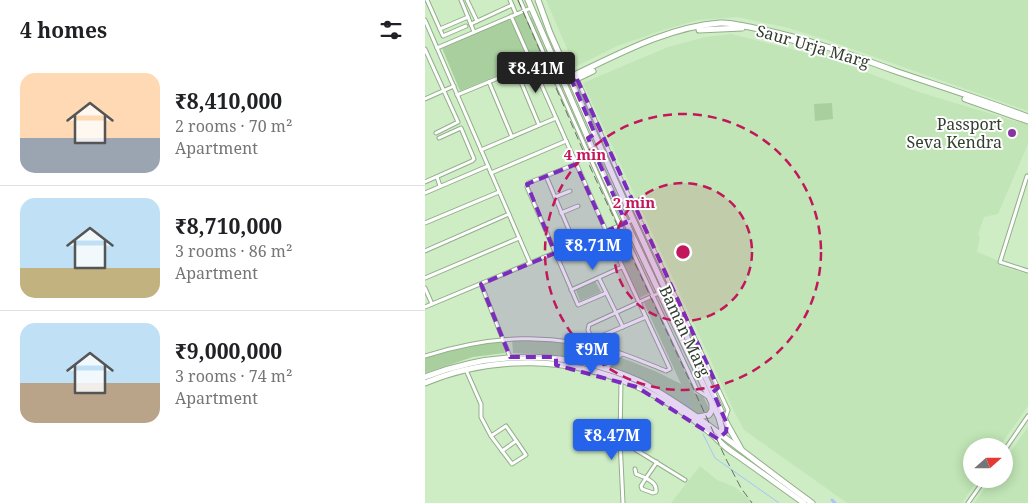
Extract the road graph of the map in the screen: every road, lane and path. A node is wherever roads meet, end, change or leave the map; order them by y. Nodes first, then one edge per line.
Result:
1 (427, 0) edge
2 (461, 0) edge
3 (467, 0) edge
4 (510, 0) edge
5 (520, 0) edge
6 (528, 0) edge
7 (538, 2) edge
8 (512, 5) junction
9 (531, 7) junction
10 (524, 11) junction
11 (516, 14) junction
12 (511, 16) junction
13 (468, 17) junction
14 (425, 20) edge
15 (477, 22) junction
16 (471, 24) junction
17 (466, 26) dead end
18 (440, 29) junction
19 (427, 30) edge
20 (474, 32) junction
21 (437, 48) junction
22 (425, 49) edge
23 (427, 59) edge
24 (532, 64) junction
25 (516, 70) junction
26 (573, 78) junction
27 (489, 82) junction
28 (454, 86) junction
29 (443, 91) junction
30 (457, 95) junction
31 (425, 99) edge
32 (979, 102) junction
33 (1028, 117) edge
34 (556, 118) junction
35 (1028, 121) edge
36 (539, 125) junction
37 (592, 127) junction
38 (585, 130) junction
39 (435, 132) dead end
40 (595, 134) junction
41 (512, 137) junction
42 (439, 138) dead end
43 (588, 138) junction
44 (566, 141) junction
45 (480, 149) junction
46 (471, 152) junction
47 (576, 164) junction
48 (488, 166) junction
49 (491, 173) junction
50 (546, 176) junction
51 (1028, 176) edge
52 (437, 177) junction
53 (425, 182) edge
54 (441, 186) junction
55 (570, 191) dead end
56 (499, 192) junction
57 (425, 193) edge
58 (554, 198) junction
59 (578, 206) dead end
60 (561, 213) junction
61 (509, 214) junction
62 (633, 220) junction
63 (626, 222) junction
64 (425, 224) edge
65 (620, 225) junction
66 (606, 231) junction
67 (519, 238) junction
68 (575, 244) junction
69 (425, 251) edge
70 (555, 252) junction
71 (530, 263) junction
72 (623, 267) junction
73 (1028, 271) edge
74 (425, 278) edge
75 (599, 278) junction
76 (481, 284) junction
77 (425, 288) edge
78 (571, 290) junction
79 (606, 292) junction
80 (659, 293) junction
81 (653, 296) junction
82 (639, 302) junction
83 (672, 303) junction
84 (432, 304) junction
85 (665, 304) junction
86 (425, 307) edge
87 (616, 312) junction
88 (670, 315) junction
89 (646, 317) junction
90 (684, 322) junction
91 (623, 327) junction
92 (503, 338) junction
93 (592, 340) junction
94 (590, 345) junction
95 (623, 354) junction
96 (425, 356) edge
97 (510, 357) junction
98 (556, 358) junction
99 (584, 362) junction
100 (555, 365) junction
101 (605, 369) junction
102 (466, 370) junction
103 (425, 377) edge
104 (433, 377) junction
105 (621, 380) junction
106 (425, 383) edge
107 (718, 388) junction
108 (711, 395) junction
109 (713, 404) junction
110 (1028, 416) edge
111 (697, 417) junction
112 (726, 422) junction
113 (491, 436) junction
114 (720, 438) junction
115 (1013, 438) edge
116 (620, 440) junction
117 (516, 441) junction
118 (741, 449) junction
119 (502, 451) junction
120 (657, 462) junction
121 (635, 469) dead end
122 (646, 478) junction
123 (685, 480) dead end
124 (978, 488) edge
125 (623, 503) edge
126 (804, 503) edge
127 (812, 503) edge
128 (967, 503) edge

1 - 18 street
2 - 13 street
3 - 15 street
4 - 8 street
5 - 10 street
6 - 9 main road, Baman Marg
7 - 26 main road, Baman Marg
8 - 11 street
8 - 15 street
9 - 10 street
9 - 38 main road, Baman Marg
10 - 11 street
10 - 65 street
11 - 12 street
12 - 20 street
12 - 24 street
13 - 16 street
13 - 18 street
14 - 19 street
15 - 16 street
16 - 20 street
17 - 18 street
19 - 21 street
20 - 21 street
21 - 28 street
22 - 23 street
23 - 29 street
24 - 25 street
24 - 34 street
25 - 27 street
25 - 36 street
26 - 32 main road, Saur Urja Marg
26 - 37 main road, Baman Marg
26 - 90 street
27 - 30 street
27 - 41 street
28 - 29 street
28 - 30 street
29 - 31 street
29 - 39 street
30 - 45 street
32 - 33 main road, Saur Urja Marg
32 - 35 main road, Saur Urja Marg
34 - 36 street
34 - 44 street
36 - 41 street
37 - 38 main road
37 - 40 main road, Baman Marg
38 - 43 main road, Baman Marg
40 - 43 main road
40 - 62 main road, Baman Marg
41 - 45 street
42 - 46 street
43 - 63 main road, Baman Marg
44 - 47 street
44 - 49 street
45 - 46 street
45 - 48 street
46 - 52 street
47 - 50 street
47 - 66 street
48 - 49 street
48 - 54 street
49 - 56 street
50 - 58 street
50 - 70 street
51 - 73 street
52 - 53 street
52 - 54 street
54 - 57 street
55 - 58 street
56 - 61 street
56 - 64 street
58 - 60 street
59 - 60 street
60 - 68 street
61 - 67 street
61 - 69 street
62 - 63 street
62 - 83 main road, Baman Marg
63 - 65 street
63 - 80 main road, Baman Marg
65 - 66 street
65 - 81 street
66 - 68 street
66 - 72 street
67 - 71 street
67 - 74 street
68 - 70 street
70 - 71 street
70 - 78 street
71 - 76 street
72 - 75 street
72 - 82 street
75 - 78 street
75 - 79 street
76 - 84 street
76 - 92 street
77 - 84 street
78 - 79 street
79 - 87 street
80 - 81 street
80 - 85 main road, Baman Marg
81 - 82 street
81 - 108 street
82 - 87 street
82 - 89 street
83 - 85 main road
83 - 88 main road
83 - 90 main road, Baman Marg
84 - 86 street
85 - 88 main road, Baman Marg
87 - 91 street
87 - 93 street
88 - 108 main road, Baman Marg
89 - 91 street
89 - 95 street
90 - 107 street
90 - 108 main road, Baman Marg
91 - 93 street
92 - 94 street
92 - 96 street
92 - 97 street
93 - 94 street
94 - 95 street
94 - 99 street
95 - 101 street
97 - 98 main road
97 - 104 main road
98 - 99 main road
98 - 100 main road
99 - 101 main road
100 - 102 main road
100 - 105 main road
101 - 111 main road
102 - 104 main road
102 - 113 street
103 - 104 main road
104 - 106 main road
105 - 114 main road
105 - 116 street
107 - 108 main road
107 - 112 street
108 - 109 main road, Baman Marg
108 - 112 main road, Baman Marg
109 - 111 main road
109 - 114 main road, Baman Marg
110 - 115 street
111 - 114 main road
112 - 114 main road
112 - 118 main road, Baman Marg
113 - 117 street
113 - 119 street
114 - 118 main road
114 - 126 main road
116 - 120 street
116 - 125 street
117 - 119 street
117 - 119 street
118 - 127 main road
120 - 122 street
120 - 123 street
121 - 122 street
122 - 122 street
124 - 128 street

